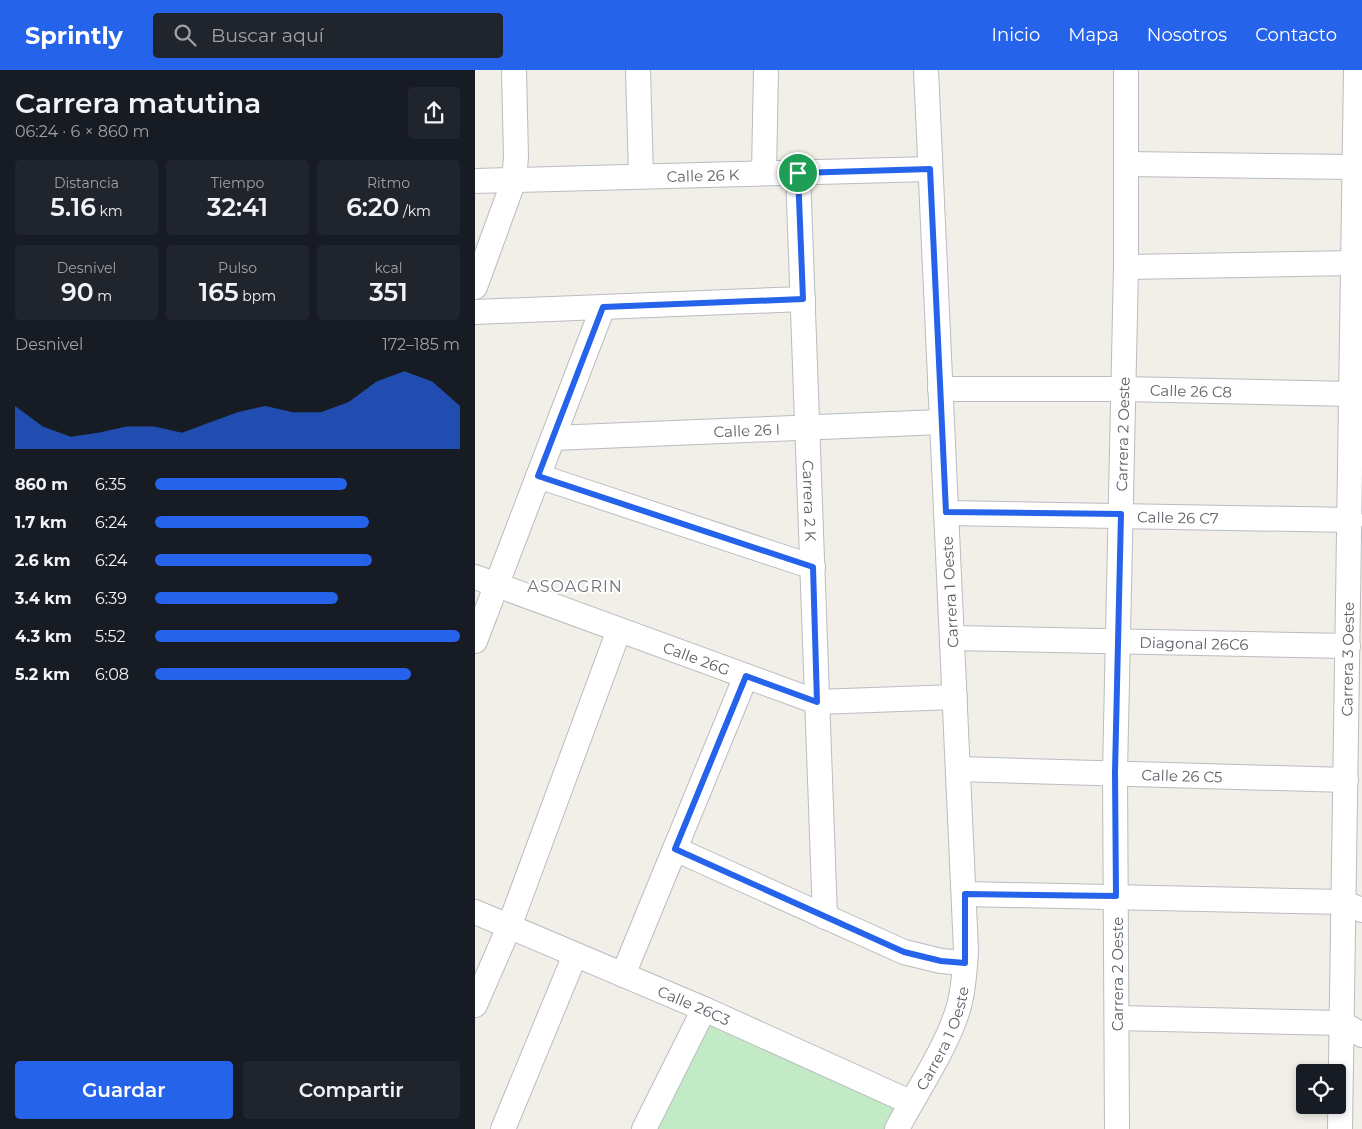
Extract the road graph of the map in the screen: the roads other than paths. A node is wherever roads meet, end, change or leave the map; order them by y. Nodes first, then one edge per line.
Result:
1 (514, 70) edge
2 (638, 70) edge
3 (766, 70) edge
4 (926, 70) edge
5 (1127, 70) edge
6 (1357, 70) edge
7 (1126, 164) junction
8 (1355, 167) junction
9 (930, 169) junction
10 (764, 173) junction
11 (798, 173) junction
12 (641, 176) junction
13 (514, 180) junction
14 (475, 181) edge
15 (1354, 263) junction
16 (1126, 267) junction
17 (475, 288) edge
18 (803, 299) junction
19 (603, 307) junction
20 (475, 312) edge
21 (940, 389) junction
22 (1123, 389) junction
23 (1353, 394) junction
24 (941, 422) junction
25 (809, 427) junction
26 (553, 438) junction
27 (538, 476) junction
28 (946, 512) junction
29 (1121, 514) junction
30 (1351, 520) junction
31 (813, 567) junction
32 (486, 581) edge
33 (619, 630) junction
34 (951, 638) junction
35 (1353, 640) edge
36 (475, 641) edge
37 (1118, 642) junction
38 (746, 676) junction
39 (955, 697) junction
40 (817, 702) junction
41 (958, 769) junction
42 (1115, 772) junction
43 (1346, 780) junction
44 (675, 849) junction
45 (965, 894) junction
46 (1116, 896) junction
47 (1353, 906) edge
48 (475, 912) edge
49 (825, 917) junction
50 (509, 927) junction
51 (575, 955) junction
52 (965, 963) junction
53 (623, 975) junction
54 (475, 1005) edge
55 (704, 1010) junction
56 (1117, 1018) junction
57 (1342, 1023) junction
58 (1362, 1035) edge
59 (911, 1102) junction
60 (503, 1129) edge
61 (644, 1129) edge
62 (897, 1129) edge
63 (1117, 1129) edge
64 (1341, 1129) edge

1 - 13 street
2 - 12 street
3 - 10 street
4 - 9 street, Carrera 1 Oeste
5 - 7 street, Carrera 2 Oeste
6 - 8 street, Carrera 3 Oeste
7 - 8 street
7 - 16 street, Carrera 2 Oeste
8 - 15 street, Carrera 3 Oeste
9 - 11 street, Calle 26 K
9 - 21 street, Carrera 1 Oeste
10 - 11 street, Calle 26 K
10 - 12 street, Calle 26 K
11 - 18 street, Carrera 2 K
12 - 13 street, Calle 26 K
13 - 14 street, Calle 26 K
13 - 17 street
15 - 16 street
15 - 23 street, Carrera 3 Oeste
16 - 22 street, Carrera 2 Oeste
18 - 19 street
18 - 25 street, Carrera 2 K
19 - 20 street
19 - 26 street
21 - 22 street, Calle 26 C8
21 - 24 street, Carrera 1 Oeste
22 - 23 street, Calle 26 C8
22 - 29 street, Carrera 2 Oeste
23 - 30 street, Carrera 3 Oeste
24 - 25 street, Calle 26 I
24 - 28 street, Carrera 1 Oeste
25 - 26 street, Calle 26 I
25 - 31 street, Carrera 2 K
26 - 27 street
27 - 31 street
27 - 32 street
28 - 29 street, Calle 26 C7
28 - 34 street, Carrera 1 Oeste
29 - 30 street, Calle 26 C7
29 - 37 street, Carrera 2 Oeste
30 - 35 street, Carrera 3 Oeste
31 - 40 street, Carrera 2 K
32 - 33 street, Calle 26G
32 - 36 street
33 - 38 street, Calle 26G
33 - 50 street
34 - 37 street, Diagonal 26C6
34 - 39 street, Carrera 1 Oeste
35 - 37 street, Diagonal 26C6
35 - 43 street, Carrera 3 Oeste
37 - 42 street, Carrera 2 Oeste
38 - 40 street, Calle 26G
38 - 44 street
39 - 40 street, Calle 26G
39 - 41 street, Carrera 1 Oeste
40 - 49 street, Carrera 2 K
41 - 42 street, Calle 26 C5
41 - 45 street, Carrera 1 Oeste
42 - 43 street, Calle 26 C5
42 - 46 street, Carrera 2 Oeste
43 - 47 street, Carrera 3 Oeste
44 - 49 street
44 - 53 street
45 - 46 street
45 - 52 street, Carrera 1 Oeste
46 - 47 street
46 - 56 street, Carrera 2 Oeste
47 - 57 street, Carrera 3 Oeste
48 - 50 street, Calle 26C3
49 - 52 street
50 - 51 street, Calle 26C3
50 - 54 street
51 - 53 street, Calle 26C3
51 - 60 street
52 - 59 street, Carrera 1 Oeste
53 - 55 street, Calle 26C3
55 - 59 street, Calle 26C3
55 - 61 street
56 - 57 street
56 - 63 street, Carrera 2 Oeste
57 - 58 street
57 - 64 street, Carrera 3 Oeste
59 - 62 street, Carrera 1 Oeste

